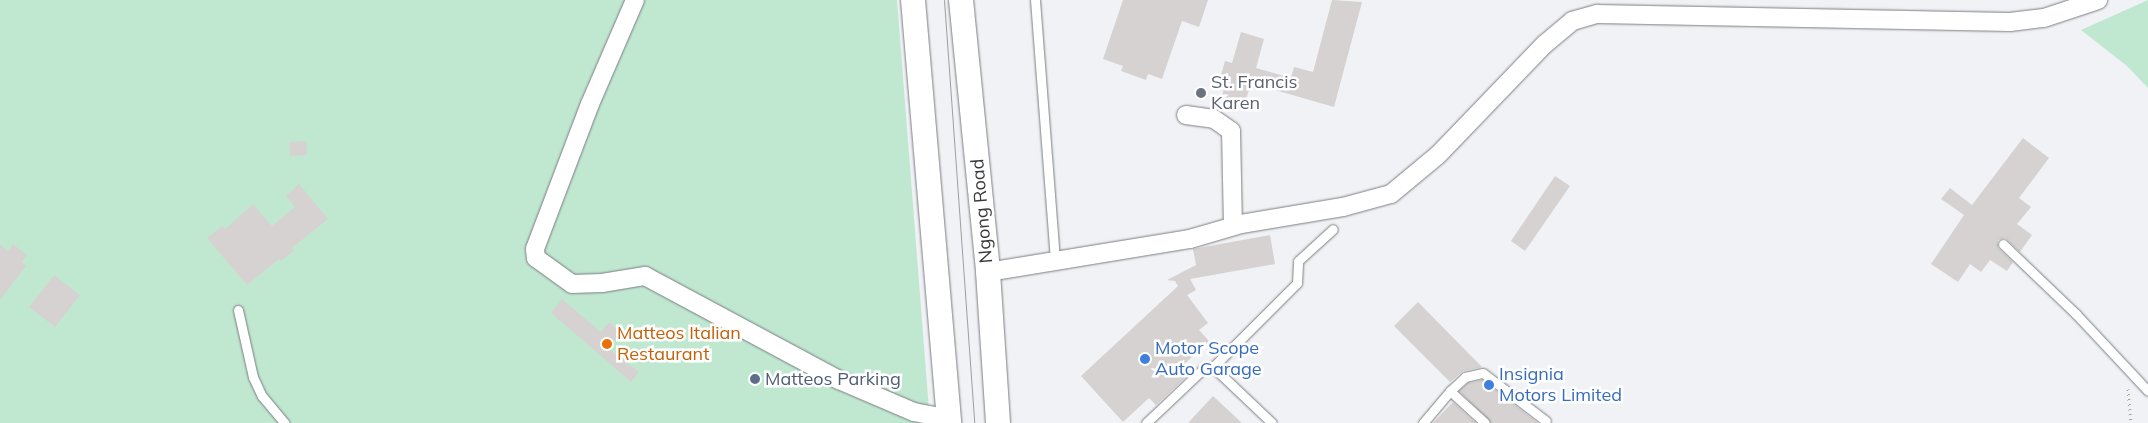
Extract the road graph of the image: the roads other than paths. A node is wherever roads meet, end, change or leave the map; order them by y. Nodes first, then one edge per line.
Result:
1 (635, 0) edge
2 (913, 0) edge
3 (961, 0) edge
4 (1035, 0) edge
5 (2098, 0) edge
6 (1186, 115) dead end
7 (1233, 226) junction
8 (1333, 229) dead end
9 (2002, 244) dead end
10 (1055, 263) junction
11 (988, 272) junction
12 (238, 310) dead end
13 (1213, 367) junction
14 (1450, 391) junction
15 (2148, 391) edge
16 (949, 421) edge
17 (1546, 421) dead end
18 (285, 423) edge
19 (998, 423) edge
20 (1146, 423) edge
21 (1272, 423) edge
22 (1423, 423) edge
23 (1485, 423) edge

1 - 16 street
2 - 16 main road
3 - 11 main road, Ngong Road
4 - 10 lane
5 - 7 street
6 - 7 street
7 - 10 street
8 - 13 lane
9 - 15 lane
10 - 11 street
11 - 19 main road, Ngong Road
12 - 18 lane
13 - 20 lane
13 - 21 lane
14 - 17 lane
14 - 22 lane
14 - 23 lane

